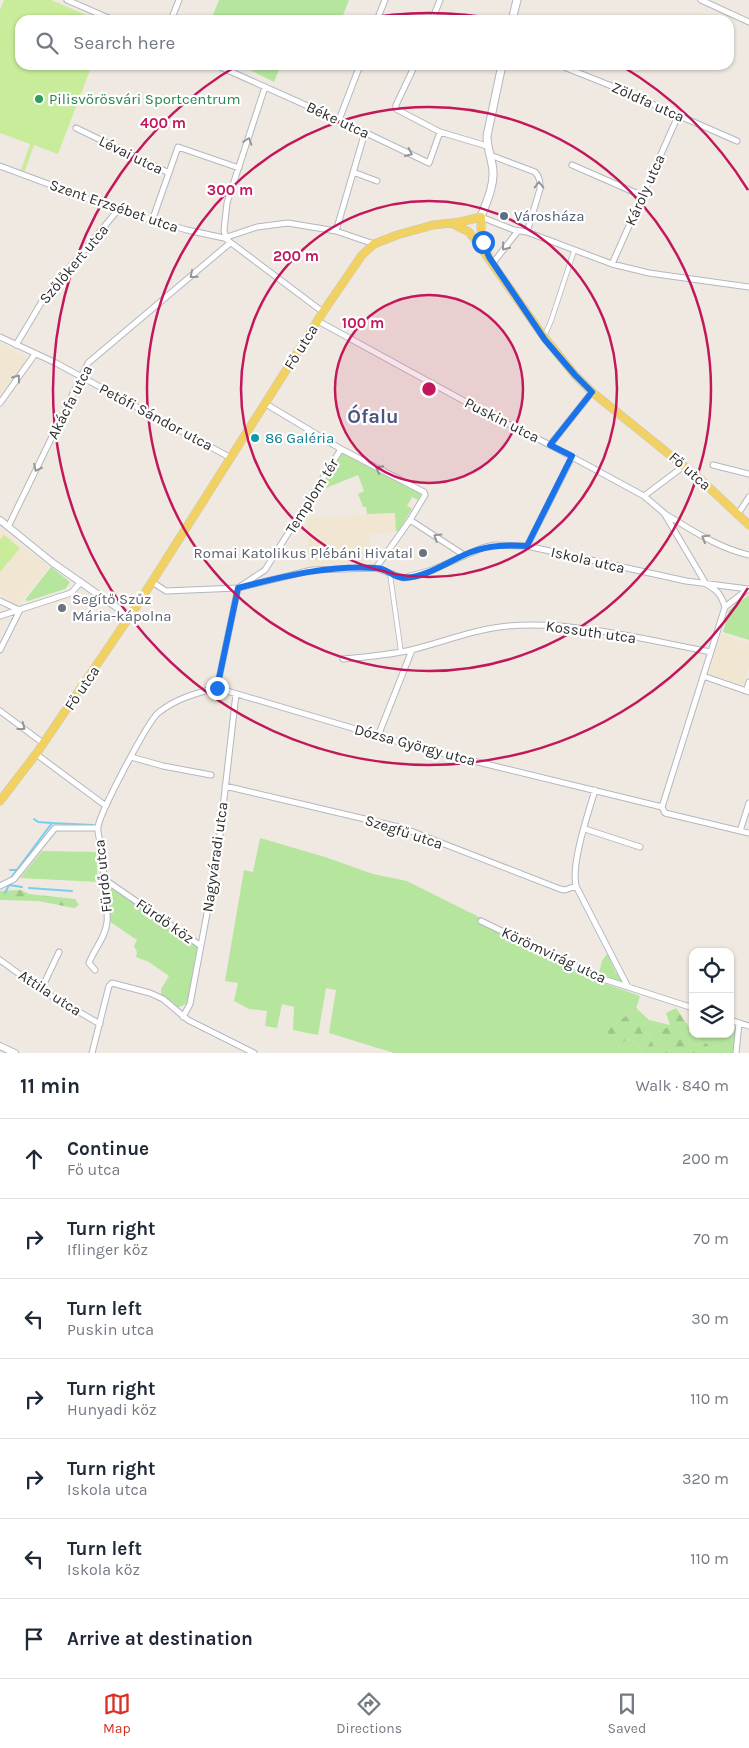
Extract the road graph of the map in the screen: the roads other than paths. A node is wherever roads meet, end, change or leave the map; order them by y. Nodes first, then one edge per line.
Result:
1 (67, 0) edge
2 (179, 0) edge
3 (385, 0) edge
4 (440, 0) edge
5 (517, 0) edge
6 (701, 0) edge
7 (102, 15) edge
8 (173, 15) edge
9 (379, 15) edge
10 (434, 15) edge
11 (513, 15) edge
12 (734, 15) edge
13 (734, 15) edge
14 (749, 22) edge
15 (227, 70) edge
16 (358, 70) edge
17 (413, 70) edge
18 (501, 70) edge
19 (572, 70) edge
20 (265, 87) junction
21 (678, 116) junction
22 (339, 120) junction
23 (76, 128) dead end
24 (365, 132) junction
25 (440, 132) junction
26 (737, 141) dead end
27 (487, 146) junction
28 (490, 155) junction
29 (572, 165) dead end
30 (0, 166) edge
31 (239, 168) junction
32 (353, 172) junction
33 (169, 173) junction
34 (377, 181) dead end
35 (643, 196) junction
36 (118, 210) junction
37 (479, 219) junction
38 (152, 221) junction
39 (453, 223) junction
40 (336, 231) junction
41 (518, 231) junction
42 (469, 232) junction
43 (527, 232) junction
44 (228, 241) junction
45 (374, 244) junction
46 (574, 251) junction
47 (491, 260) junction
48 (612, 264) junction
49 (749, 287) edge
50 (323, 312) junction
51 (318, 321) junction
52 (0, 337) edge
53 (544, 337) junction
54 (16, 346) junction
55 (35, 354) junction
56 (81, 377) junction
57 (592, 392) junction
58 (0, 402) edge
59 (266, 404) junction
60 (550, 445) junction
61 (341, 449) junction
62 (572, 456) junction
63 (231, 458) junction
64 (713, 465) dead end
65 (684, 466) junction
66 (749, 474) edge
67 (644, 496) junction
68 (749, 497) edge
69 (664, 514) junction
70 (738, 514) junction
71 (0, 520) edge
72 (410, 520) junction
73 (749, 525) edge
74 (8, 527) junction
75 (527, 546) junction
76 (464, 555) junction
77 (749, 555) edge
78 (376, 568) junction
79 (390, 574) junction
80 (152, 582) junction
81 (81, 583) junction
82 (706, 584) junction
83 (238, 588) junction
84 (749, 589) edge
85 (0, 601) edge
86 (725, 607) junction
87 (20, 610) junction
88 (0, 616) edge
89 (129, 616) junction
90 (0, 650) edge
91 (412, 650) junction
92 (401, 652) junction
93 (711, 652) junction
94 (343, 659) dead end
95 (703, 676) junction
96 (749, 682) edge
97 (217, 688) junction
98 (748, 692) edge
99 (236, 694) junction
100 (0, 711) edge
101 (378, 736) junction
102 (43, 743) junction
103 (36, 754) junction
104 (131, 757) junction
105 (211, 775) dead end
106 (225, 786) junction
107 (595, 790) junction
108 (0, 801) edge
109 (749, 803) edge
110 (106, 806) junction
111 (662, 807) junction
112 (98, 828) junction
113 (585, 829) junction
114 (740, 831) junction
115 (749, 833) edge
116 (640, 847) dead end
117 (104, 879) junction
118 (0, 886) edge
119 (576, 886) junction
120 (481, 921) dead end
121 (201, 946) junction
122 (59, 952) dead end
123 (0, 960) edge
124 (94, 970) dead end
125 (628, 987) junction
126 (41, 990) junction
127 (689, 1007) edge
128 (183, 1017) junction
129 (734, 1021) edge
130 (739, 1023) junction
131 (100, 1024) junction
132 (749, 1026) edge
133 (0, 1046) edge
134 (15, 1053) edge
135 (92, 1053) edge
136 (254, 1053) edge
137 (736, 1053) edge

1 - 7 street
2 - 8 street
3 - 9 street
4 - 10 street
5 - 11 main road
6 - 13 street
12 - 14 street
15 - 20 street, Béke utca
16 - 22 street
17 - 25 street
18 - 27 main road
19 - 21 street, Zöldfa utca
20 - 22 street, Béke utca
31 -> 20 street
21 - 26 street, Zöldfa utca
21 - 35 street, Károly utca
22 - 24 street, Béke utca
23 - 33 street, Lévai utca
24 -> 25 street, Béke utca
24 - 32 street
25 - 27 street
27 - 28 main road
28 - 37 main road
43 -> 28 street
29 - 35 street
30 - 36 street, Szent Erzsébet utca
31 - 33 street
31 - 44 street
32 - 34 street
32 - 40 street
33 - 38 street, Lévai utca
35 - 48 street, Károly utca
36 - 38 street, Szent Erzsébet utca
36 - 54 street, Szőlőkert utca
37 - 39 main road
37 - 41 street
37 - 42 main road
37 - 47 main road
38 - 44 street, Szent Erzsébet utca
39 - 42 main road, Fő utca
39 - 45 main road
40 - 44 street
40 - 45 street
41 - 43 street
41 -> 47 street
42 - 47 main road, Fő utca
43 - 46 street
44 - 50 street
44 -> 56 street, Akácfa utca
45 - 50 main road, Fő utca
46 - 48 street
46 - 53 street
47 - 53 main road, Fő utca
48 - 49 street
50 - 51 main road, Fő utca
51 - 59 main road, Fő utca
51 - 60 street, Puskin utca
52 - 54 street, Petőfi Sándor utca
53 - 57 main road, Fő utca
54 - 55 street, Petőfi Sándor utca
55 - 56 street, Petőfi Sándor utca
58 -> 55 street
56 - 63 street, Petőfi Sándor utca
56 -> 74 street, Akácfa utca
57 - 60 street
57 - 65 main road, Fő utca
59 - 61 street
59 - 63 main road, Fő utca
60 - 62 street, Puskin utca
72 -> 61 street, Templom tér
61 - 83 street, Templom tér
62 - 67 street, Puskin utca
62 - 75 street
63 - 80 main road, Fő utca
64 - 66 street
65 - 67 street
65 - 70 main road, Fő utca
67 - 69 street, Puskin utca
68 - 70 street
77 -> 69 street
69 - 82 street, Puskin utca
70 - 73 main road, Fő utca
71 - 74 street
76 -> 72 street
72 - 78 street, Templom tér
74 - 81 street
75 - 76 street, Iskola utca
75 - 82 street, Iskola utca
76 - 79 street, Iskola utca
78 - 79 street, Iskola utca
78 - 83 street, Iskola utca
79 - 92 street
80 - 83 street, Iskola utca
80 - 89 main road, Fő utca
81 - 87 street
81 - 89 street
82 - 84 street, Iskola utca
82 - 86 street, Puskin utca
83 - 97 street
84 - 86 street
85 - 87 street
86 - 93 street
87 - 88 street
87 - 90 street
89 - 102 main road, Fő utca
91 - 92 street, Kossuth utca
91 - 93 street, Kossuth utca
91 - 101 street
92 - 94 street, Kossuth utca
93 - 95 street
95 - 98 street
95 - 111 street
96 - 98 street
97 - 99 street, Dózsa György utca
97 - 104 street
99 - 101 street, Dózsa György utca
99 - 106 street, Nagyváradi utca
100 -> 102 street
101 - 107 street, Dózsa György utca
102 - 103 main road, Fő utca
103 - 108 main road, Fő utca
103 - 110 street
104 - 105 street
104 - 110 street
106 - 119 street, Szegfű utca
106 - 121 street, Nagyváradi utca
107 - 111 street, Dózsa György utca
107 - 113 street
109 - 114 street
110 - 112 street, Fürdő utca
111 - 114 street, Dózsa György utca
112 - 117 street, Fürdő utca
112 - 118 street
113 - 116 street
113 - 119 street
114 - 115 street, Dózsa György utca
117 - 121 street, Fürdő köz
117 - 124 street, Fürdő utca
119 - 125 street
120 - 125 street, Körömvirág utca
121 - 128 street, Nagyváradi utca
122 - 126 street
123 - 126 street, Attila utca
125 - 127 street, Körömvirág utca
126 - 131 street, Attila utca
128 - 131 street
128 - 136 street
129 - 130 street
130 - 132 street
130 - 137 street
131 - 135 street
133 - 134 street

